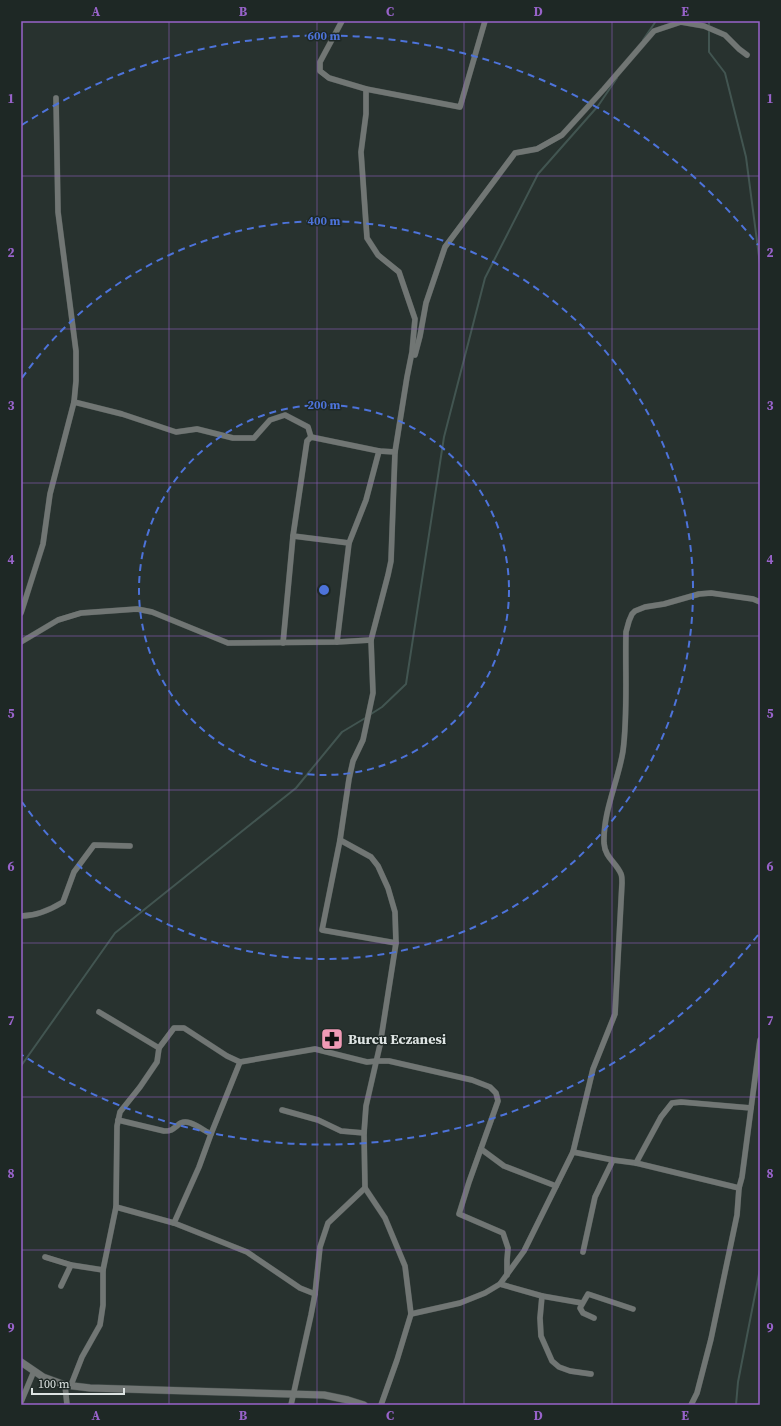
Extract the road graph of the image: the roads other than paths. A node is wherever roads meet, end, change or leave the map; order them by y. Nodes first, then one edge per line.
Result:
1 (342, 21) edge
2 (485, 21) edge
3 (747, 55) dead end
4 (366, 89) junction
5 (56, 98) dead end
6 (406, 386) junction
7 (74, 402) junction
8 (311, 437) junction
9 (379, 451) junction
10 (395, 452) junction
11 (293, 536) junction
12 (349, 543) junction
13 (760, 602) edge
14 (21, 613) edge
15 (371, 640) junction
16 (21, 642) edge
17 (337, 642) junction
18 (283, 643) junction
19 (340, 840) junction
20 (130, 846) dead end
21 (21, 916) edge
22 (396, 943) junction
23 (99, 1012) dead end
24 (760, 1040) edge
25 (159, 1048) junction
26 (377, 1061) junction
27 (240, 1062) junction
28 (751, 1108) junction
29 (282, 1110) dead end
30 (118, 1120) junction
31 (364, 1133) junction
32 (211, 1134) junction
33 (481, 1149) junction
34 (573, 1152) junction
35 (613, 1160) junction
36 (636, 1163) junction
37 (556, 1186) junction
38 (365, 1188) junction
39 (739, 1188) junction
40 (116, 1207) junction
41 (174, 1223) junction
42 (583, 1252) dead end
43 (45, 1257) dead end
44 (71, 1265) junction
45 (103, 1270) junction
46 (507, 1275) junction
47 (500, 1284) junction
48 (61, 1286) dead end
49 (315, 1294) junction
50 (542, 1296) junction
51 (582, 1303) junction
52 (633, 1309) dead end
53 (411, 1314) junction
54 (594, 1318) dead end
55 (21, 1362) edge
56 (34, 1371) junction
57 (591, 1374) dead end
58 (68, 1385) junction
59 (293, 1394) junction
60 (21, 1402) edge
61 (66, 1405) edge
62 (292, 1405) edge
63 (364, 1405) edge
64 (381, 1405) edge
65 (691, 1405) edge

1 - 4 street
2 - 4 street
3 - 6 street
4 - 6 street
5 - 7 street
6 - 10 street
7 - 8 street
7 - 14 street
8 - 9 street
8 - 11 street
9 - 10 street
9 - 12 street
10 - 15 street
11 - 12 street
11 - 18 street
12 - 17 street
13 - 34 street
15 - 17 street
15 - 19 street
16 - 18 street
17 - 18 street
19 - 22 street
19 - 22 street
20 - 21 street
22 - 26 street
23 - 25 street
24 - 28 street
25 - 27 street
25 - 30 street
26 - 27 street
26 - 31 street
26 - 33 street
27 - 32 street
28 - 36 street
28 - 39 street
29 - 31 street
30 - 32 street
30 - 40 street
31 - 38 street
32 - 41 street
33 - 37 street
33 - 46 street
34 - 35 street
34 - 37 street
35 - 36 street
35 - 42 street
36 - 39 street
37 - 46 street
38 - 49 street
38 - 53 street
39 - 65 street
40 - 41 street
40 - 45 street
41 - 49 street
43 - 44 street
44 - 45 street
44 - 48 street
45 - 58 street
46 - 47 street
47 - 50 street
47 - 53 street
49 - 59 street
50 - 51 street
50 - 57 street
51 - 52 street
51 - 54 street
53 - 64 street
55 - 56 street
56 - 58 street
56 - 60 street
58 - 59 street
58 - 61 street
59 - 62 street
59 - 63 street

